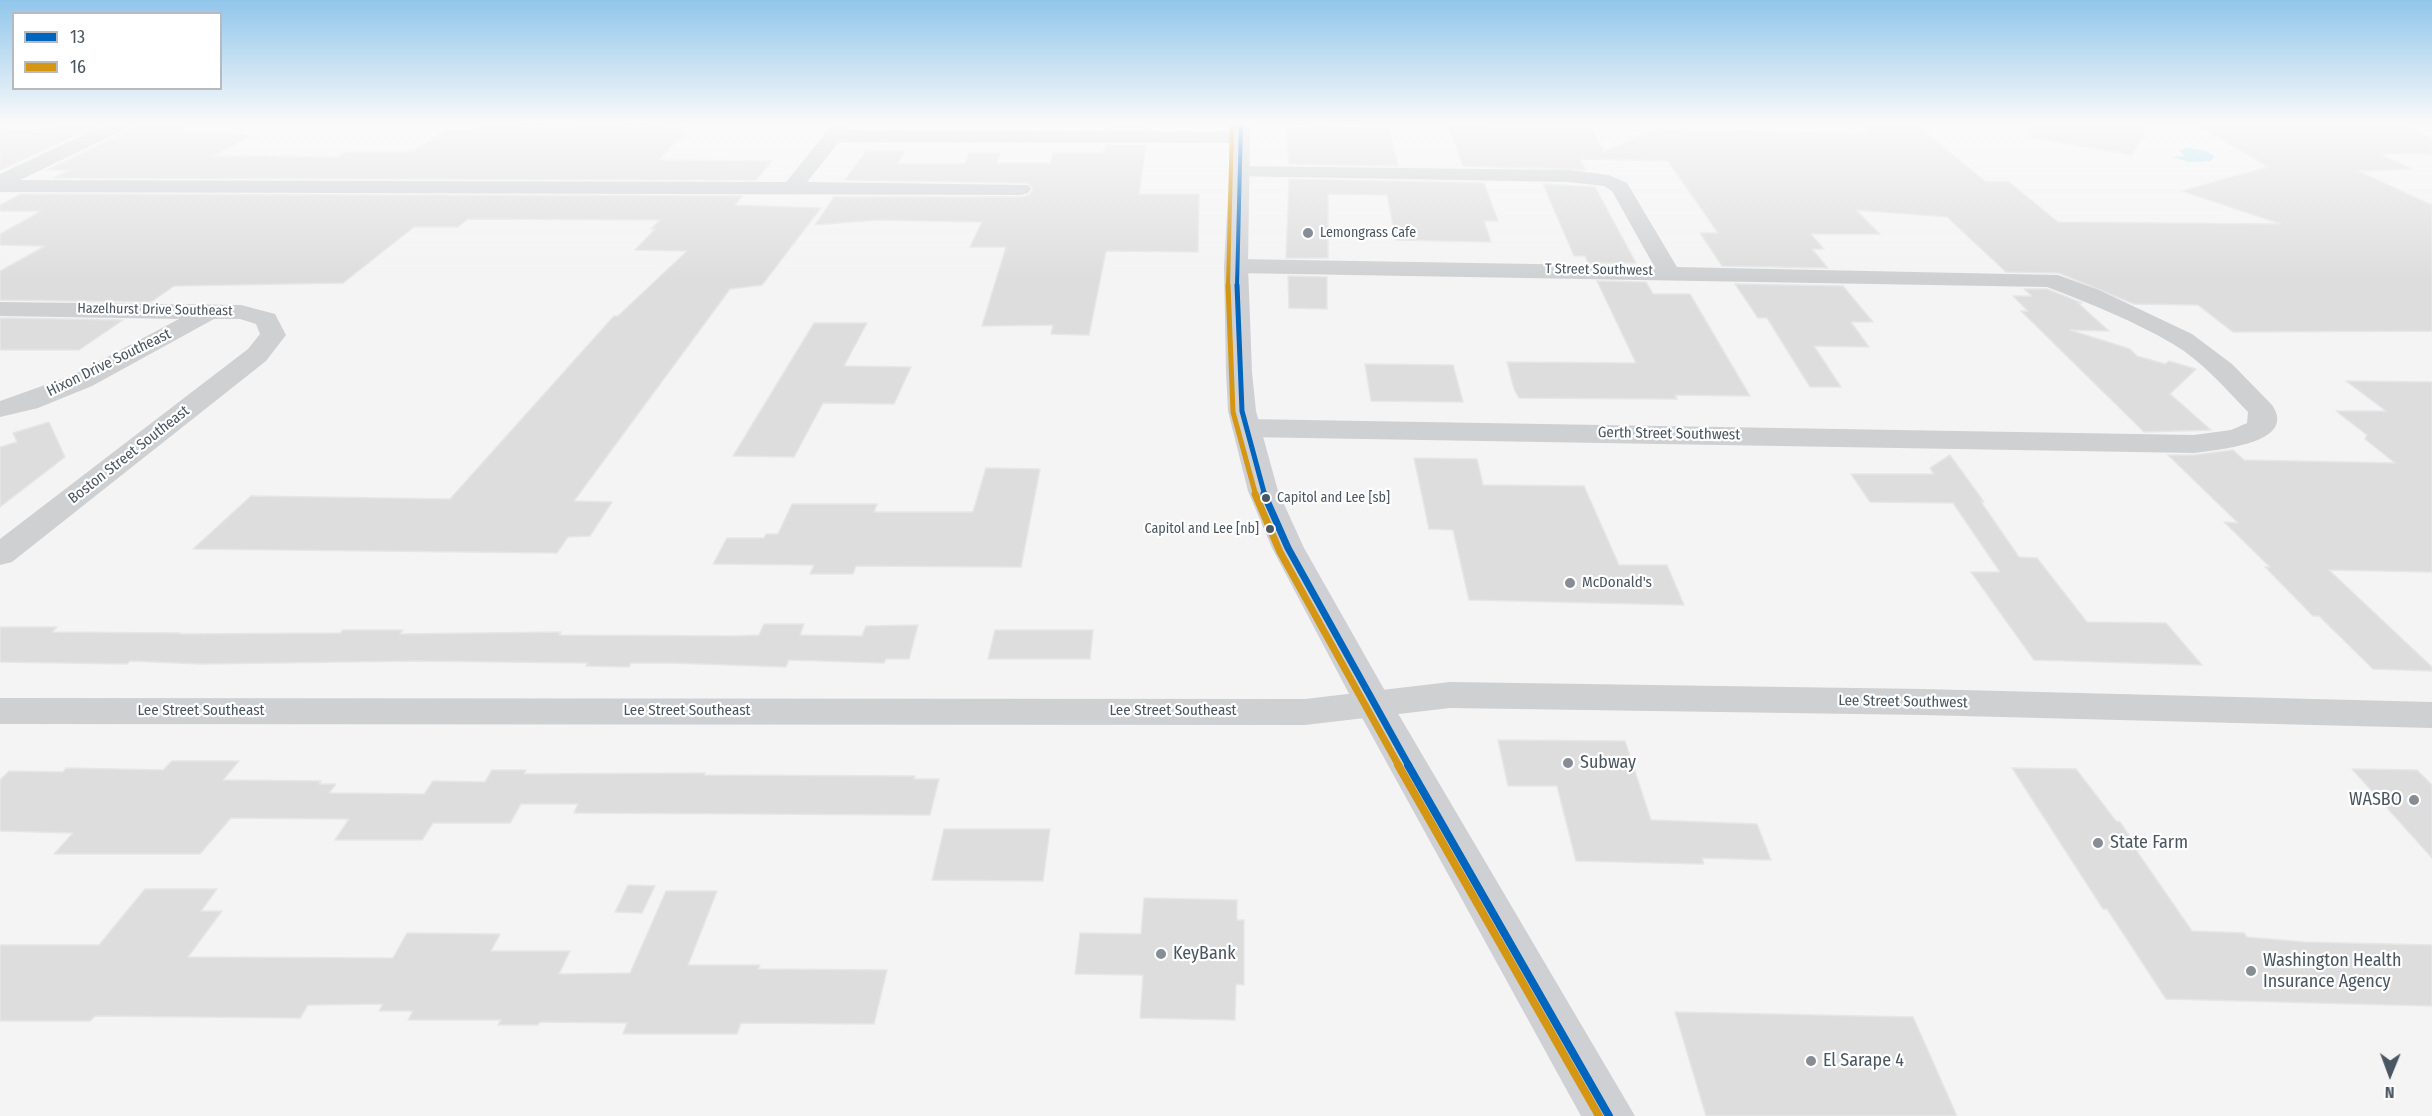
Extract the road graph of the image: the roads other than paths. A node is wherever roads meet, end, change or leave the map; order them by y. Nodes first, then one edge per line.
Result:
1 (16, 176) edge
2 (802, 176) edge
3 (1239, 176) edge
4 (1570, 176) edge
5 (0, 184) edge
6 (792, 188) junction
7 (1021, 189) dead end
8 (1236, 266) junction
9 (1669, 272) junction
10 (0, 309) edge
11 (214, 309) junction
12 (257, 355) joint
13 (0, 409) edge
14 (1244, 419) junction
15 (2092, 441) joint
16 (0, 555) edge
17 (1374, 705) junction
18 (0, 711) edge
19 (2432, 715) edge
20 (1609, 1116) edge

1 - 5 street
2 - 6 street
3 - 8 main road
4 - 9 street
5 - 6 street
6 - 7 street
8 - 9 street, T Street Southwest
8 - 14 main road
9 - 15 street, T Street Southwest
10 - 11 street, Hazelhurst Drive Southeast
11 - 12 street, Hazelhurst Drive Southeast
11 - 13 street, Hixon Drive Southeast
12 - 16 street, Boston Street Southeast
14 - 15 street, Gerth Street Southwest
14 - 17 main road
17 - 18 street, Lee Street Southeast
17 - 19 street, Lee Street Southwest
17 - 20 main road

